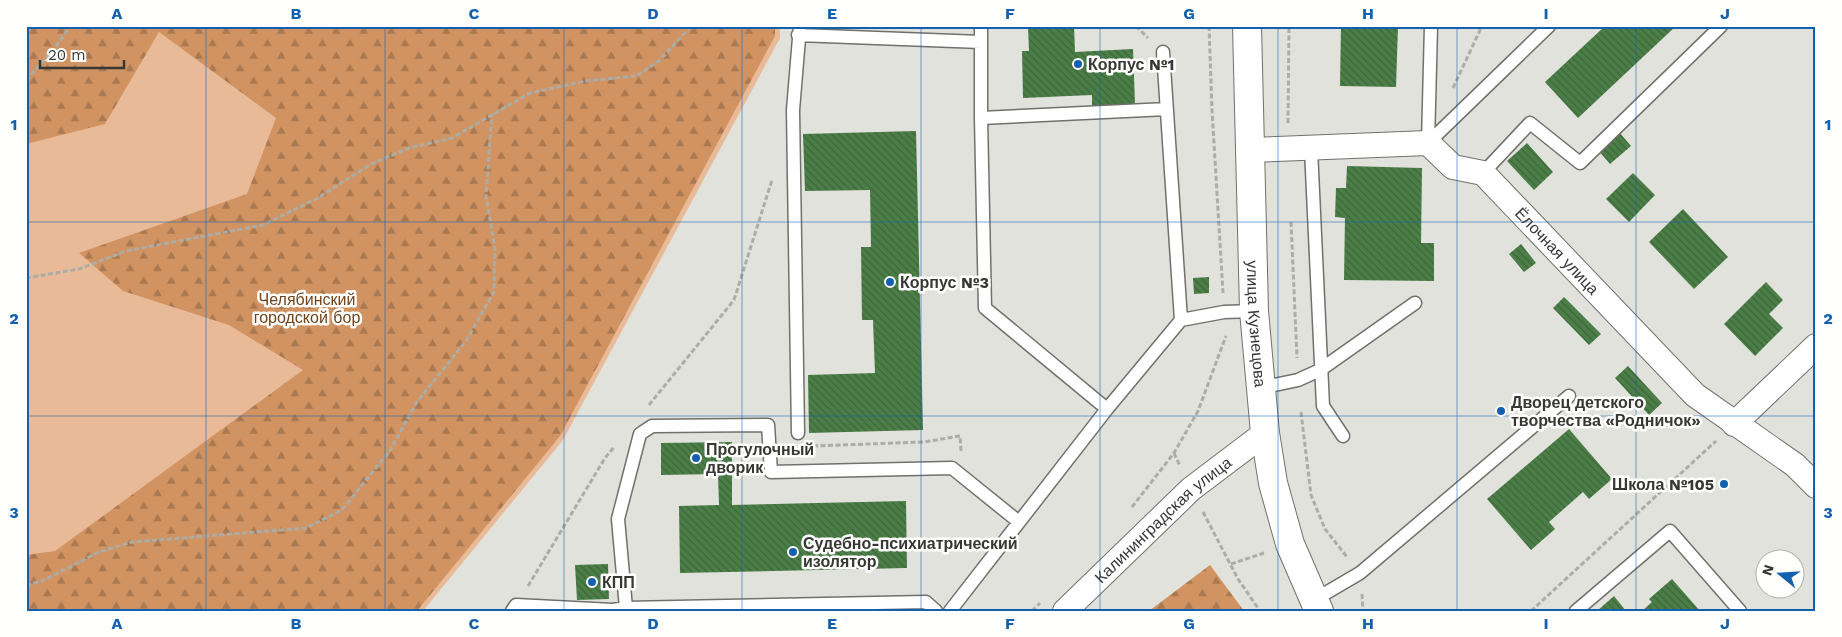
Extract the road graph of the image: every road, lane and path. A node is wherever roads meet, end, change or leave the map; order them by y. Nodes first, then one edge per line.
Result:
1 (70, 26) edge
2 (691, 26) edge
3 (981, 26) edge
4 (1247, 26) edge
5 (1431, 26) edge
6 (1482, 26) edge
7 (1549, 26) edge
8 (1721, 26) edge
9 (799, 31) edge
10 (981, 42) junction
11 (1163, 52) dead end
12 (26, 80) edge
13 (1453, 89) dead end
14 (1167, 109) junction
15 (492, 113) junction
16 (981, 118) junction
17 (1428, 143) junction
18 (1310, 149) junction
19 (1250, 150) junction
20 (775, 172) dead end
21 (1483, 173) junction
22 (26, 278) edge
23 (1415, 303) dead end
24 (1254, 311) junction
25 (1181, 320) junction
26 (1816, 346) edge
27 (1320, 370) junction
28 (1260, 388) junction
29 (1569, 396) dead end
30 (648, 406) dead end
31 (1107, 409) junction
32 (1734, 424) junction
33 (798, 433) dead end
34 (1265, 433) junction
35 (1343, 436) dead end
36 (617, 443) dead end
37 (811, 446) dead end
38 (1174, 453) dead end
39 (963, 476) junction
40 (1816, 486) edge
41 (1191, 490) junction
42 (1019, 522) junction
43 (26, 585) edge
44 (1317, 606) edge
45 (514, 608) edge
46 (626, 608) junction
47 (936, 611) edge
48 (950, 611) edge
49 (1065, 611) edge
50 (1260, 611) edge
51 (1531, 611) edge
52 (1576, 611) edge
53 (1740, 611) edge

1 - 12 path
2 - 15 path
3 - 10 lane
4 - 19 street, улица Кузнецова
5 - 17 lane
6 - 13 path
7 - 17 lane
8 - 21 lane
9 - 10 lane
9 - 33 lane
10 - 16 lane
11 - 14 lane
14 - 16 lane
14 - 25 lane
15 - 22 path
15 - 43 path
16 - 31 lane
17 - 18 street
17 - 21 street
18 - 19 street
18 - 27 lane
19 - 24 street, улица Кузнецова
20 - 30 path
21 - 32 street, Ёлочная улица
23 - 27 lane
24 - 25 lane
24 - 28 street, улица Кузнецова
25 - 31 lane
26 - 32 street
27 - 28 lane
27 - 35 lane
28 - 34 street, улица Кузнецова
29 - 44 lane
31 - 42 lane
32 - 40 street, Ёлочная улица
32 - 51 path
34 - 41 street, Калининградская улица
34 - 44 street, улица Кузнецова
36 - 45 path
37 - 39 path
38 - 41 path
39 - 42 lane
39 - 46 lane
41 - 49 street, Калининградская улица
41 - 50 path
42 - 48 lane
45 - 46 lane
46 - 47 lane
52 - 53 lane

